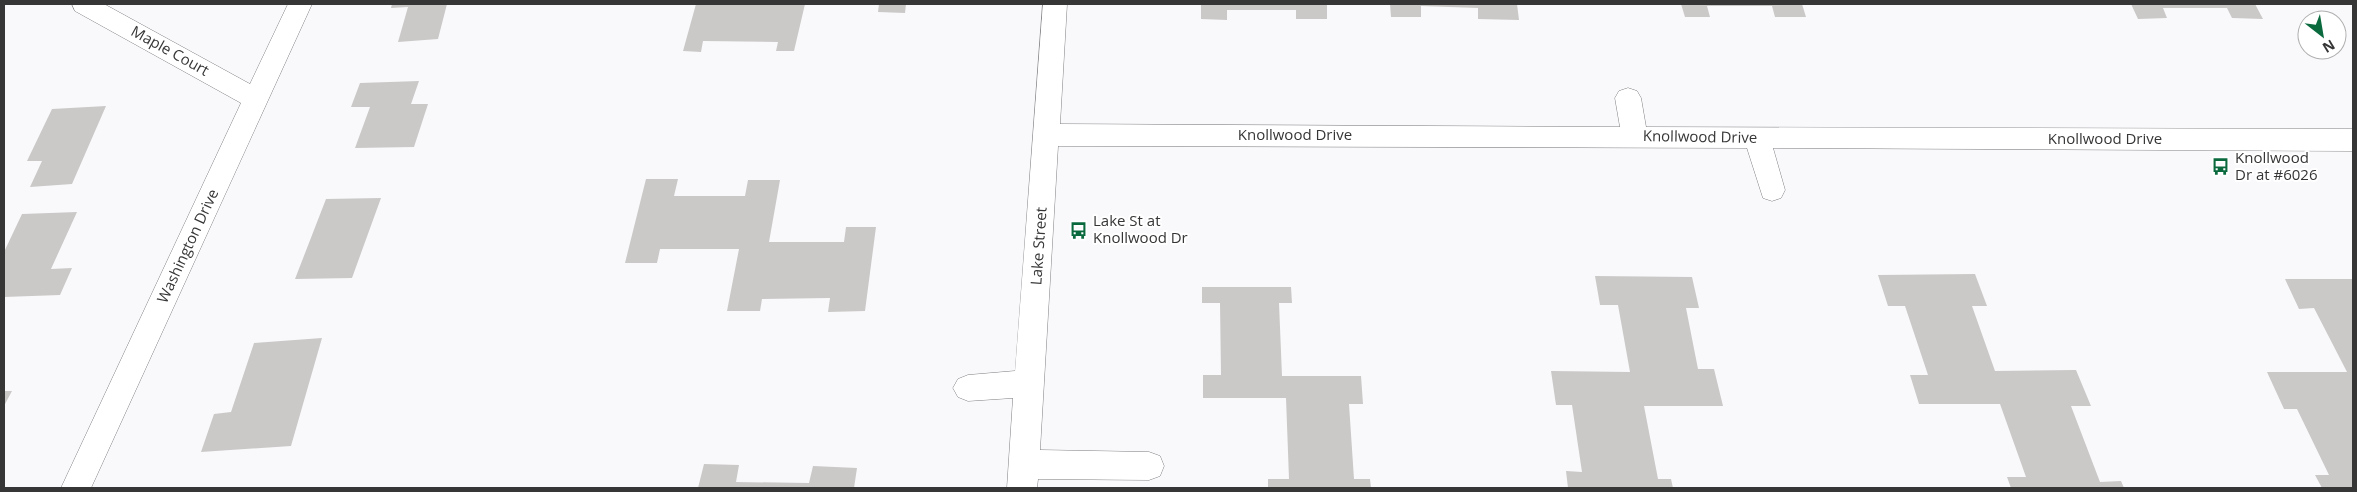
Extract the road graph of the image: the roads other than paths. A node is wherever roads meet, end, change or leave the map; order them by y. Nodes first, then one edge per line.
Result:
1 (84, 4) edge
2 (300, 4) edge
3 (1055, 4) edge
4 (1628, 98) dead end
5 (256, 99) junction
6 (1047, 135) junction
7 (1635, 136) junction
8 (1757, 138) junction
9 (2353, 140) edge
10 (1772, 190) dead end
11 (1029, 383) junction
12 (968, 388) dead end
13 (1149, 466) dead end
14 (1023, 476) edge
15 (76, 488) edge

1 - 5 street, Maple Court
2 - 5 street, Washington Drive
3 - 6 street, Lake Street
4 - 7 street
5 - 15 street, Washington Drive
6 - 7 street, Knollwood Drive
6 - 11 street, Lake Street
7 - 8 street, Knollwood Drive
8 - 9 street, Knollwood Drive
8 - 10 street
11 - 12 street
11 - 14 street, Lake Street
13 - 14 street

